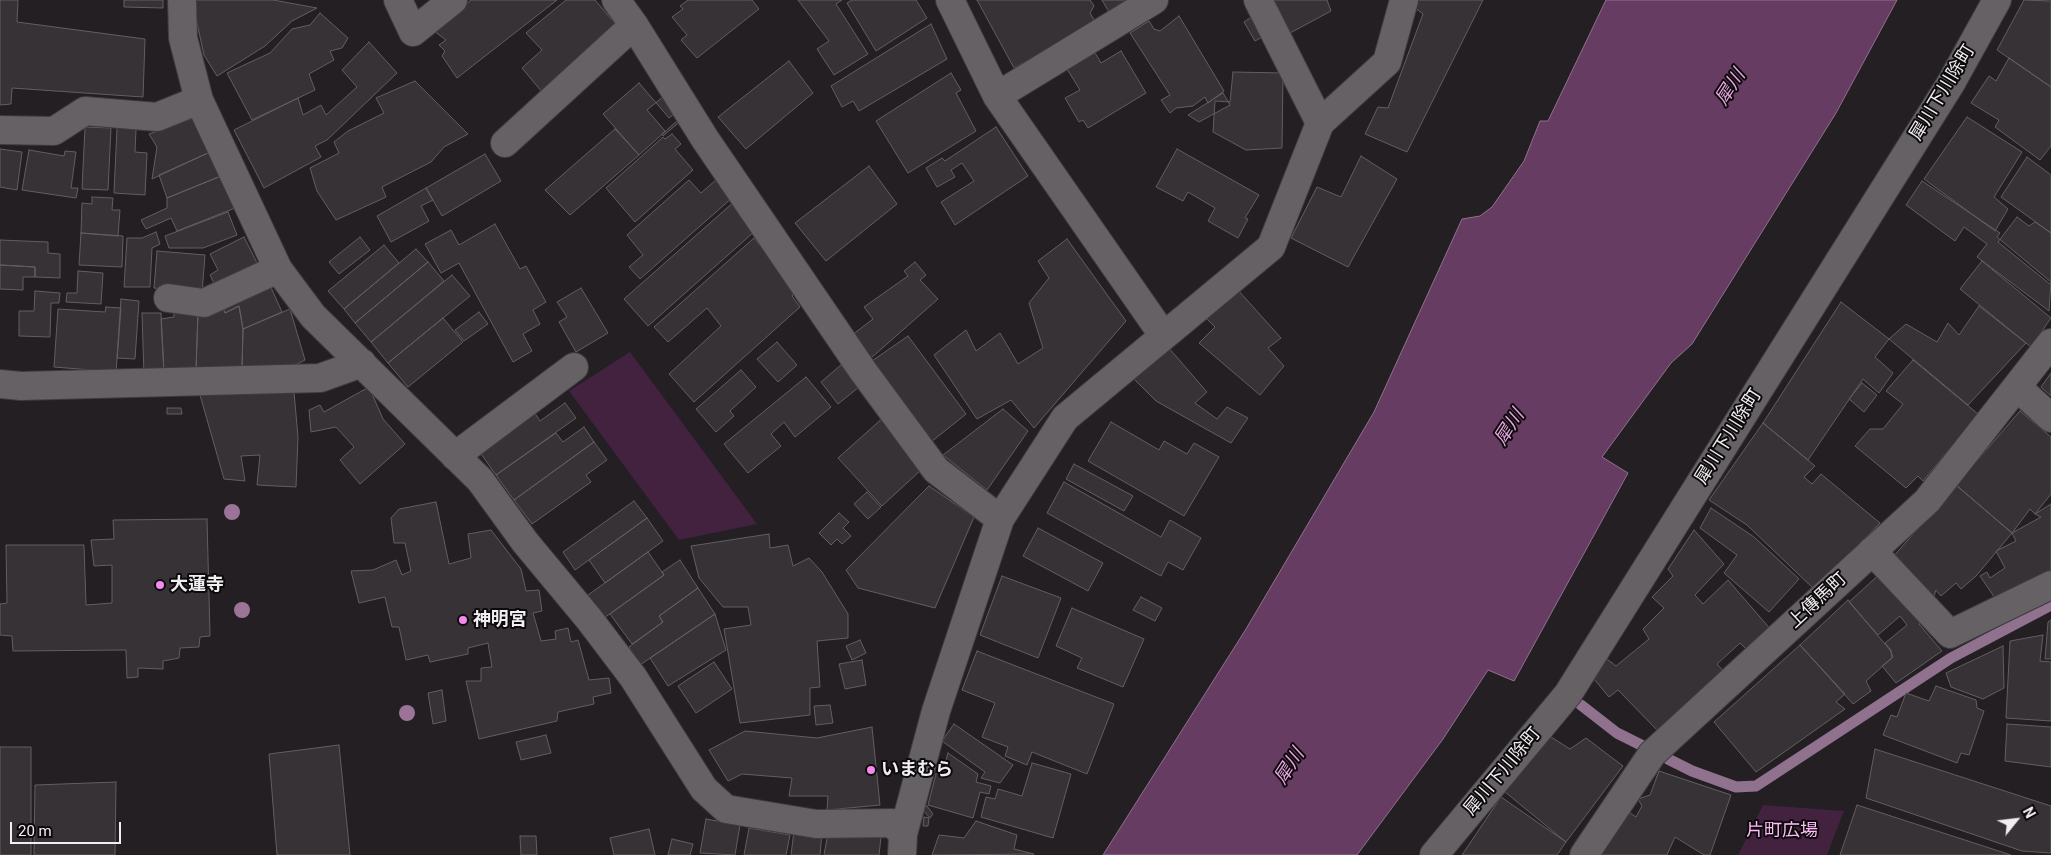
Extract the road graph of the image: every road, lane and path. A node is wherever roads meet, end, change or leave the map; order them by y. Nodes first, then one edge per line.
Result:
1 (182, 0) edge
2 (398, 0) edge
3 (453, 0) edge
4 (616, 0) edge
5 (950, 0) edge
6 (1154, 0) edge
7 (1258, 0) edge
8 (1404, 0) edge
9 (1997, 0) edge
10 (634, 25) junction
11 (997, 96) junction
12 (199, 100) junction
13 (1320, 123) junction
14 (0, 130) edge
15 (505, 143) dead end
16 (278, 269) junction
17 (168, 298) dead end
18 (1163, 334) junction
19 (2051, 343) edge
20 (362, 363) junction
21 (574, 367) dead end
22 (0, 384) edge
23 (2017, 387) junction
24 (2051, 418) edge
25 (456, 456) junction
26 (1000, 519) junction
27 (1872, 551) junction
28 (2051, 586) edge
29 (903, 845) edge
30 (1434, 855) edge
31 (1584, 855) edge

1 - 12 street
2 - 3 street
4 - 10 street
5 - 11 street
6 - 11 street
7 - 13 street
8 - 13 street
9 - 30 street, 犀川下川除町
10 - 15 street
10 - 26 street
11 - 18 street
12 - 14 street
12 - 16 street
13 - 18 street
16 - 17 street
16 - 20 street
18 - 26 street
19 - 23 street, 上傳馬町
20 - 22 street
20 - 25 street
21 - 25 street
23 - 24 street
23 - 27 street, 上傳馬町
25 - 29 street
26 - 29 street
27 - 28 street
27 - 31 street, 上傳馬町

